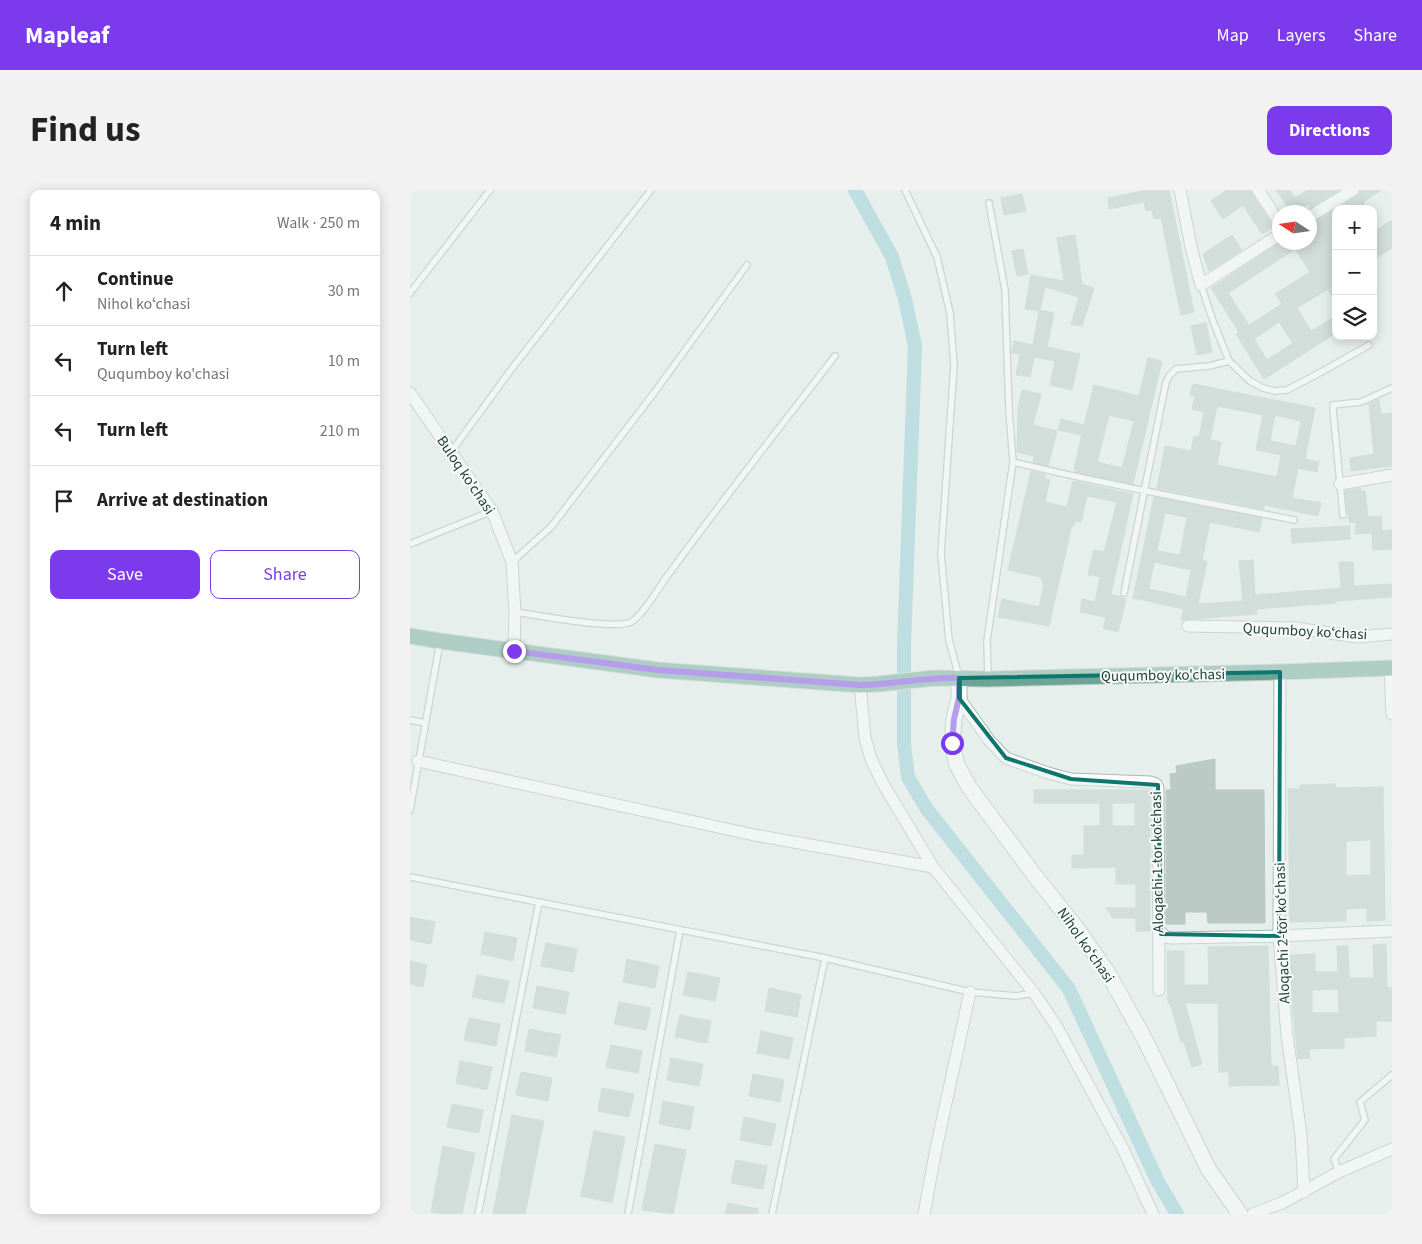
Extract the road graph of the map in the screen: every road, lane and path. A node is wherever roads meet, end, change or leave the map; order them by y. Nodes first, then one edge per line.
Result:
1 (490, 190) edge
2 (651, 190) edge
3 (905, 190) edge
4 (1180, 190) edge
5 (1258, 190) edge
6 (1353, 190) edge
7 (989, 202) dead end
8 (1272, 210) edge
9 (1317, 213) edge
10 (1272, 240) edge
11 (747, 265) dead end
12 (1201, 285) junction
13 (410, 293) edge
14 (1369, 344) dead end
15 (835, 356) dead end
16 (1229, 361) junction
17 (1392, 388) edge
18 (410, 393) edge
19 (451, 452) junction
20 (1013, 462) junction
21 (1392, 476) edge
22 (1340, 484) junction
23 (1146, 490) junction
24 (492, 511) junction
25 (1343, 515) dead end
26 (1294, 520) dead end
27 (410, 544) edge
28 (512, 562) junction
29 (1124, 594) dead end
30 (514, 612) junction
31 (1188, 626) dead end
32 (1392, 634) edge
33 (410, 636) edge
34 (440, 641) junction
35 (514, 651) junction
36 (1391, 668) edge
37 (1280, 672) junction
38 (959, 678) junction
39 (988, 679) junction
40 (860, 685) junction
41 (959, 698) junction
42 (1392, 714) edge
43 (410, 720) edge
44 (424, 723) junction
45 (418, 761) junction
46 (410, 810) edge
47 (933, 867) junction
48 (410, 877) edge
49 (539, 902) junction
50 (680, 930) junction
51 (1159, 931) junction
52 (1392, 932) edge
53 (1279, 936) junction
54 (824, 958) junction
55 (1159, 990) dead end
56 (970, 992) junction
57 (1034, 993) junction
58 (1392, 1075) edge
59 (1392, 1149) edge
60 (1339, 1172) junction
61 (1304, 1192) junction
62 (478, 1214) edge
63 (628, 1214) edge
64 (772, 1214) edge
65 (924, 1214) edge
66 (1153, 1214) edge
67 (1240, 1214) edge
68 (1253, 1214) edge

1 - 13 lane
2 - 19 lane
3 - 38 lane
4 - 12 street
5 - 8 street
6 - 9 street
7 - 20 lane
10 - 12 street
11 - 28 lane
12 - 16 lane
14 - 16 lane
15 - 30 lane
16 - 23 lane
17 - 22 lane
18 - 19 street, Buloq ko'chasi
19 - 24 street, Buloq ko'chasi
20 - 23 lane
20 - 39 lane
21 - 22 street
22 - 25 lane
23 - 26 lane
23 - 29 lane
24 - 27 lane
24 - 28 street, Buloq ko'chasi
28 - 30 street, Buloq ko'chasi
30 - 35 street, Buloq ko'chasi
31 - 32 street, Ququmboy koʻchasi
33 - 34 main road, Ququmboy ko'chasi
34 - 35 main road, Ququmboy ko'chasi
34 - 44 lane
35 - 40 main road, Ququmboy ko'chasi
36 - 37 main road, Ququmboy ko'chasi
36 - 42 street
37 - 39 main road, Ququmboy ko'chasi
37 - 53 street, Aloqachi 2-tor koʻchasi
38 - 39 main road, Ququmboy ko'chasi
38 - 40 main road, Ququmboy ko'chasi
38 - 41 main road, Nihol koʻchasi
40 - 47 street
41 - 51 street, Aloqachi 1-tor koʻchasi
41 - 67 main road, Nihol koʻchasi
43 - 44 lane
44 - 45 lane
45 - 46 lane
45 - 47 street
47 - 57 street
48 - 49 lane
49 - 50 lane
49 - 62 lane
50 - 54 lane
50 - 63 lane
51 - 53 street
51 - 55 street, Aloqachi 1-tor koʻchasi
52 - 53 street
53 - 61 street, Aloqachi 2-tor koʻchasi
54 - 56 lane
54 - 64 lane
56 - 57 lane
56 - 65 street
57 - 66 street
58 - 60 lane
59 - 60 street
60 - 61 street
61 - 68 street

